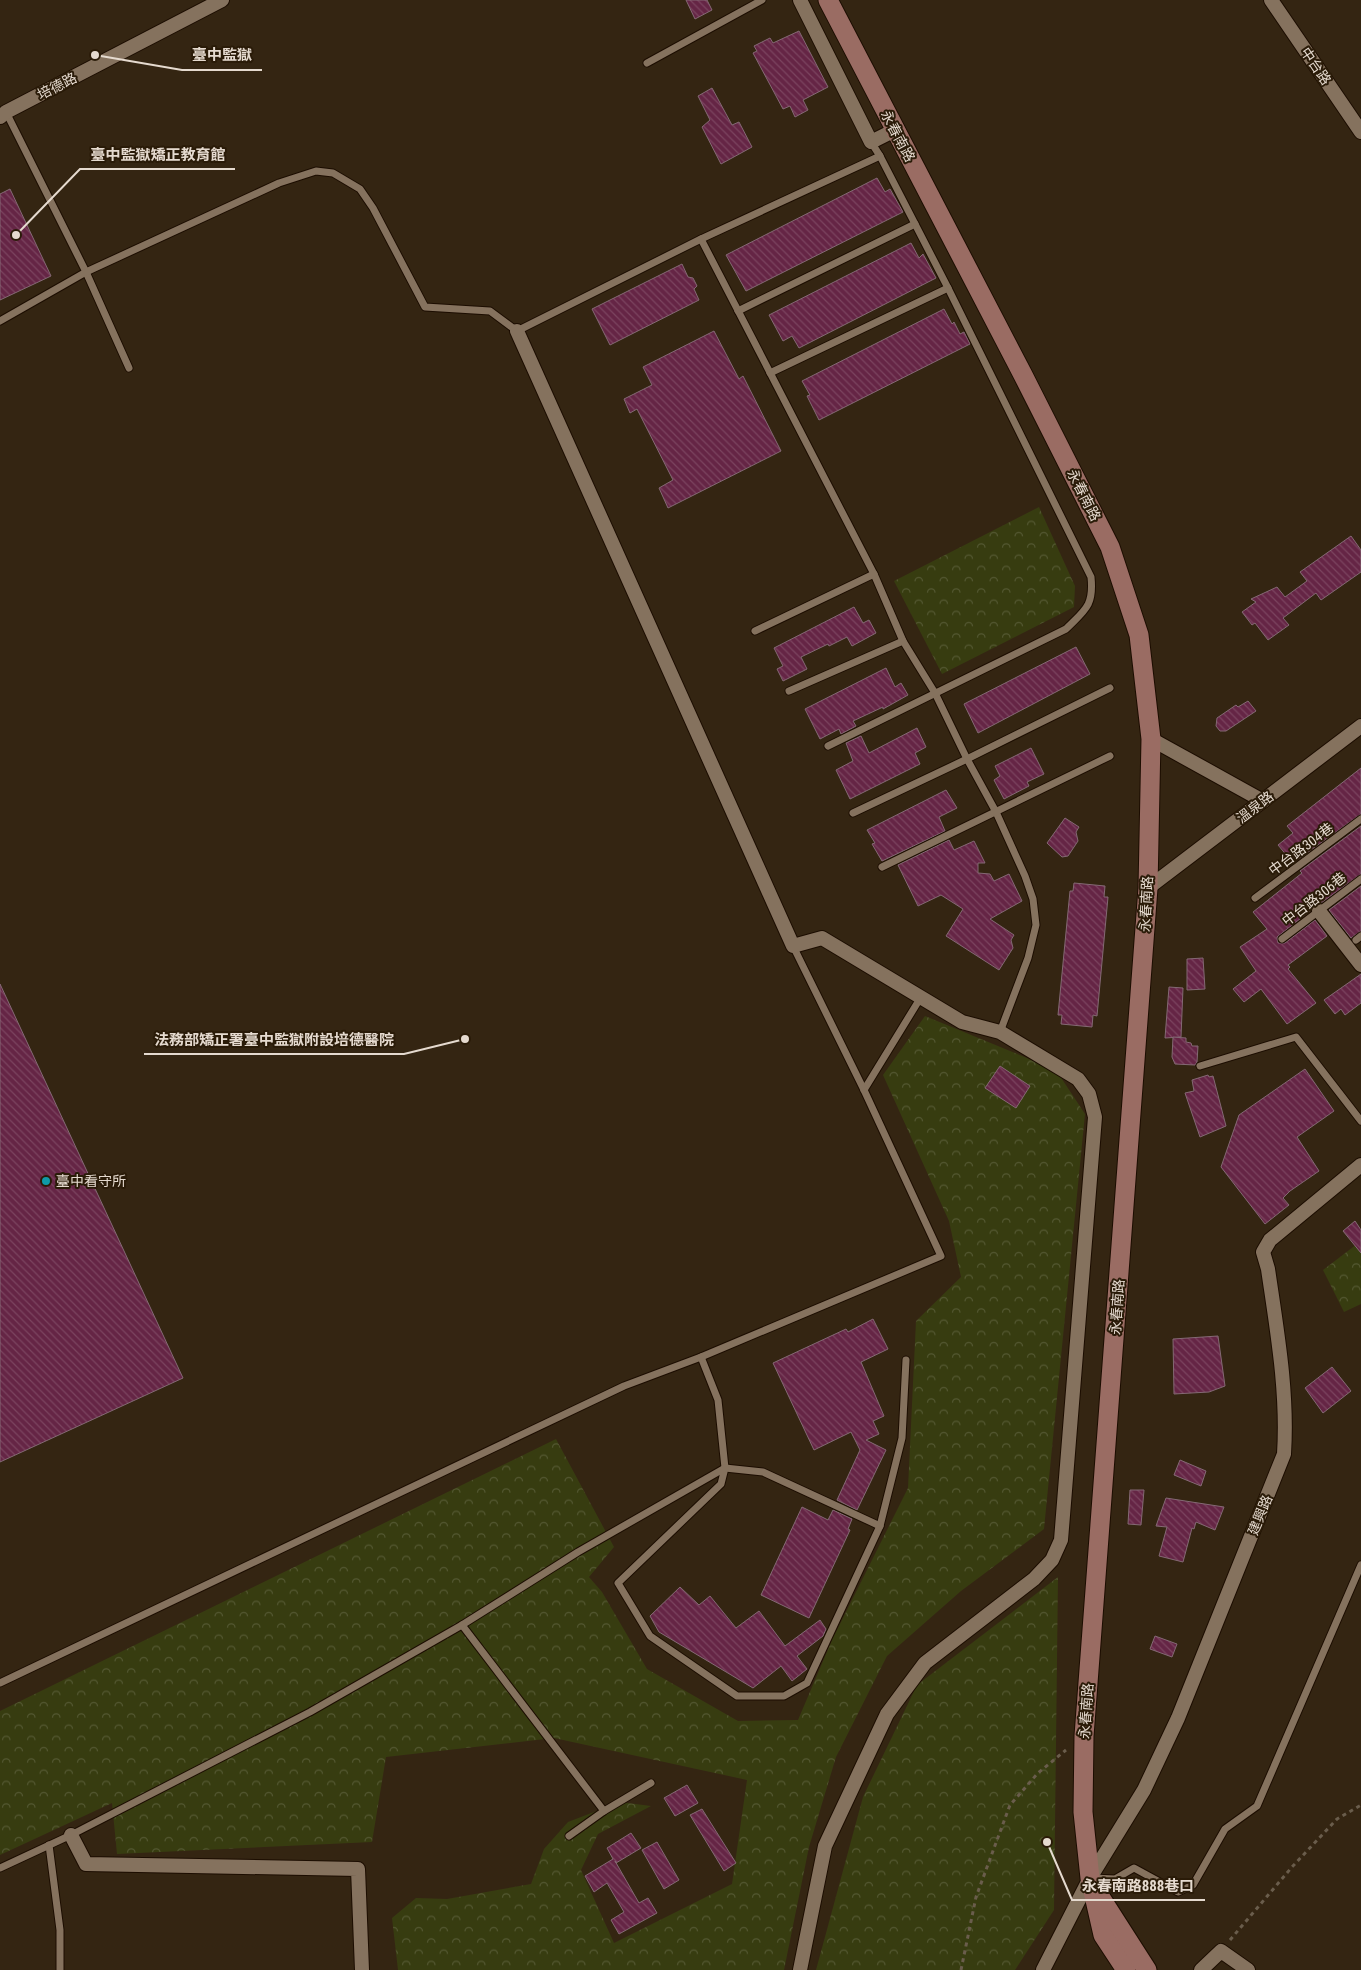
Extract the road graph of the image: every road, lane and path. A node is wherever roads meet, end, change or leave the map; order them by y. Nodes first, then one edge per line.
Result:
1 (222, 0) edge
2 (762, 0) edge
3 (800, 0) edge
4 (828, 0) edge
5 (1271, 0) edge
6 (647, 63) dead end
7 (3, 114) edge
8 (895, 130) junction
9 (1361, 132) edge
10 (871, 142) junction
11 (880, 156) junction
12 (915, 224) junction
13 (701, 239) junction
14 (86, 272) junction
15 (948, 288) junction
16 (738, 311) junction
17 (0, 321) edge
18 (517, 331) junction
19 (129, 368) dead end
20 (770, 373) junction
21 (874, 574) junction
22 (755, 631) dead end
23 (903, 641) junction
24 (1110, 688) dead end
25 (789, 691) dead end
26 (935, 693) junction
27 (1361, 726) edge
28 (1151, 739) junction
29 (828, 746) dead end
30 (1110, 756) dead end
31 (967, 759) junction
32 (1263, 801) junction
33 (996, 812) junction
34 (853, 813) dead end
35 (1361, 819) edge
36 (882, 867) dead end
37 (1361, 879) edge
38 (1148, 888) junction
39 (1256, 898) dead end
40 (1319, 911) junction
41 (1282, 939) dead end
42 (793, 946) junction
43 (1361, 965) edge
44 (921, 997) junction
45 (1000, 1032) junction
46 (1200, 1066) dead end
47 (864, 1090) junction
48 (1361, 1122) edge
49 (1361, 1165) edge
50 (701, 1357) junction
51 (906, 1360) dead end
52 (725, 1468) junction
53 (880, 1526) junction
54 (1361, 1565) edge
55 (462, 1625) junction
56 (0, 1683) edge
57 (1084, 1736) junction
58 (651, 1783) dead end
59 (1361, 1805) edge
60 (604, 1811) junction
61 (71, 1835) junction
62 (569, 1836) dead end
63 (49, 1845) junction
64 (0, 1868) edge
65 (1090, 1878) junction
66 (1221, 1951) junction
67 (60, 1970) edge
68 (362, 1970) edge
69 (800, 1970) edge
70 (961, 1970) edge
71 (1043, 1970) edge
72 (1126, 1970) edge
73 (1147, 1970) edge
74 (1201, 1970) edge
75 (1248, 1970) edge

1 - 7 street, 培德路
2 - 6 lane
3 - 10 street
4 - 8 street, 永春南路
5 - 9 street, 中台路
7 - 14 lane
8 - 10 street
8 - 28 street, 永春南路
10 - 11 lane
11 - 12 lane
11 - 13 lane
12 - 15 lane
12 - 16 lane
13 - 16 lane
13 - 18 lane
14 - 17 lane
14 - 18 lane
14 - 19 lane
15 - 20 lane
15 - 26 lane
16 - 20 lane
18 - 42 street
20 - 21 lane
21 - 22 lane
21 - 23 lane
23 - 25 lane
23 - 26 lane
24 - 31 lane
26 - 29 lane
26 - 31 lane
27 - 32 street, 溫泉路
28 - 32 street
28 - 38 street, 永春南路
30 - 33 lane
31 - 33 lane
31 - 34 lane
32 - 38 street, 溫泉路
33 - 36 lane
33 - 45 lane
35 - 39 lane, 中台路304巷
37 - 40 lane, 中台路306巷
38 - 57 street, 永春南路
40 - 41 lane, 中台路306巷
40 - 43 street
42 - 44 street
42 - 47 lane
44 - 45 street
44 - 47 lane
45 - 69 street
46 - 48 lane
47 - 50 lane
49 - 65 street, 建興路
50 - 52 lane
50 - 56 lane
51 - 53 lane
52 - 53 lane
52 - 53 lane
52 - 55 lane
54 - 65 lane
55 - 60 lane
55 - 61 lane
57 - 65 street, 永春南路
57 - 70 path
58 - 60 lane
59 - 66 path
60 - 62 lane
61 - 63 lane
61 - 68 street
63 - 64 lane
63 - 67 lane
65 - 71 street, 建興路
65 - 72 street, 永春南路
65 - 73 street, 永春南路
66 - 74 street
66 - 75 street

